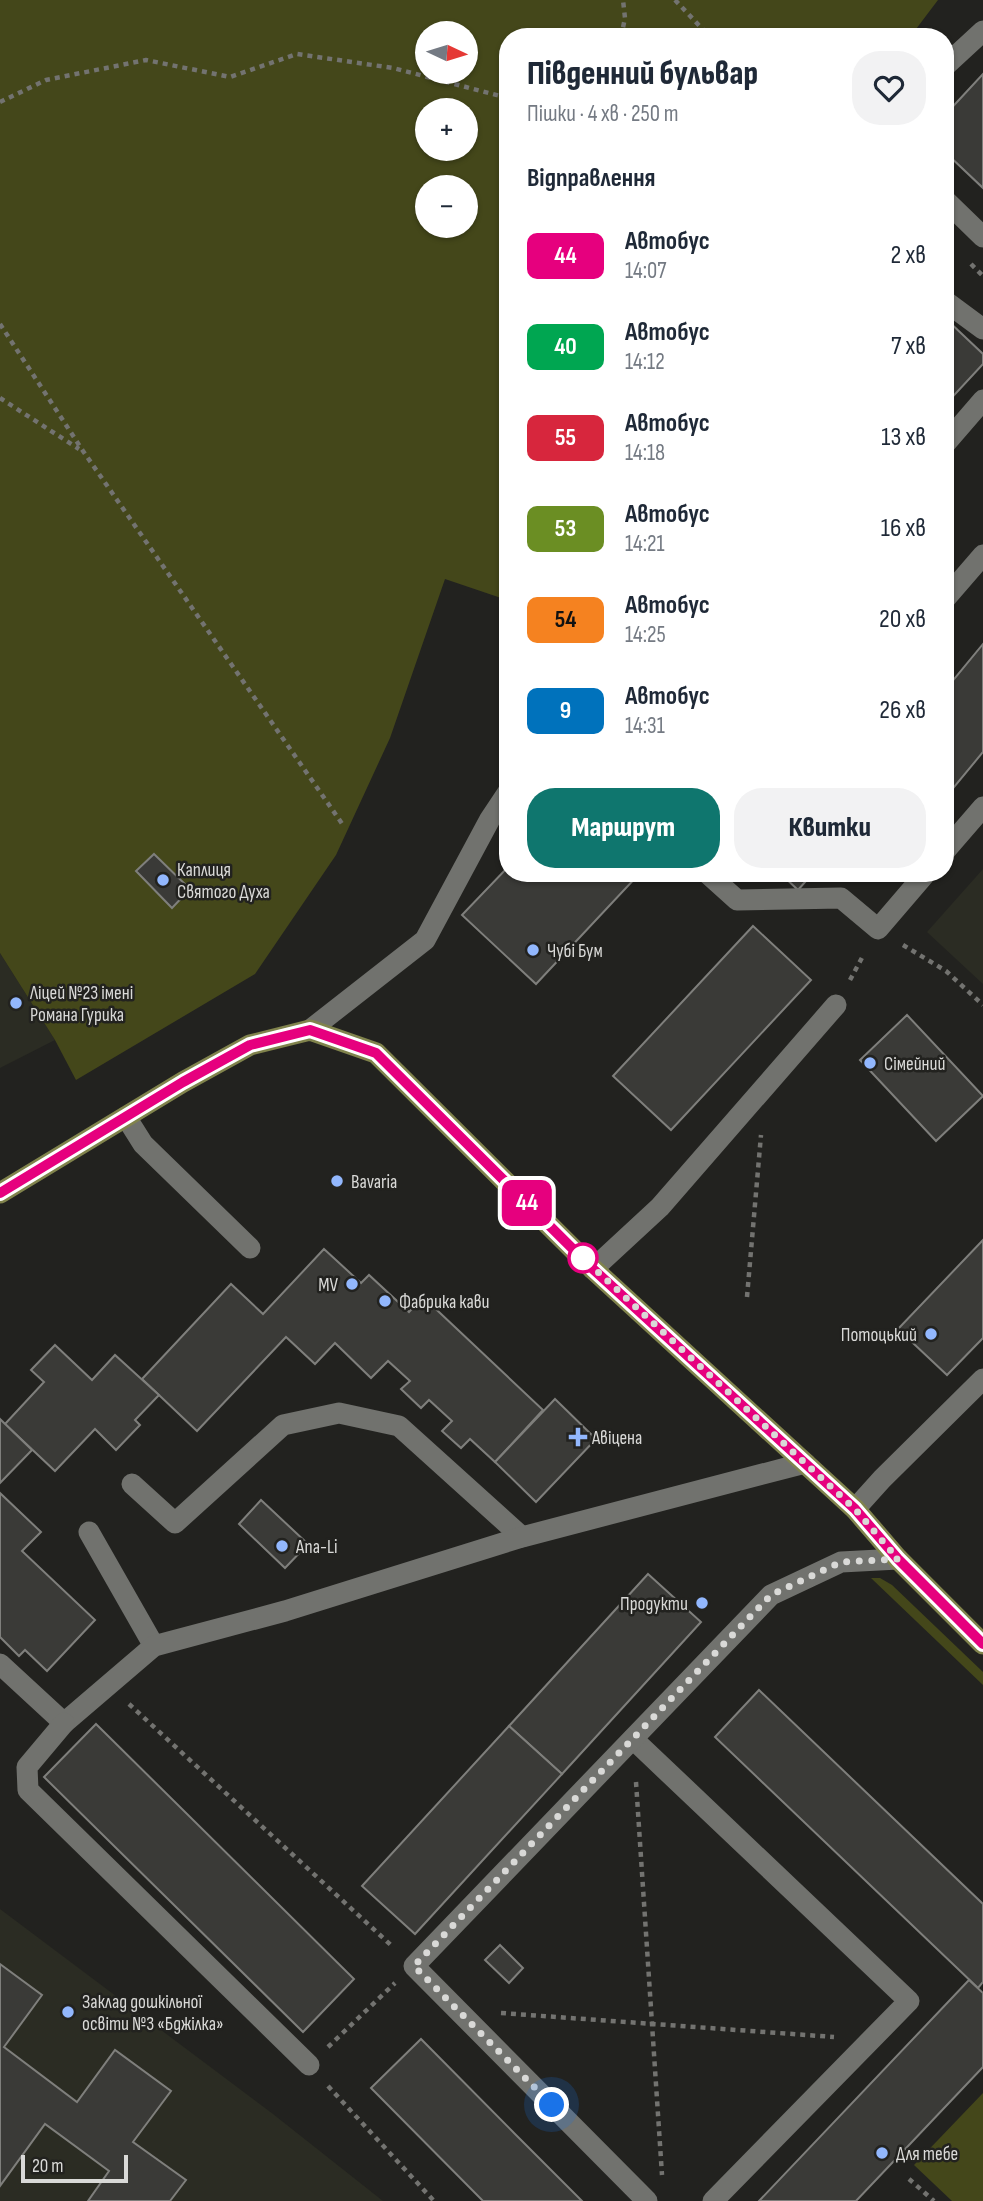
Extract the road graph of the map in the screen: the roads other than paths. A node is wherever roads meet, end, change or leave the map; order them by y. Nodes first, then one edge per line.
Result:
1 (983, 31) edge
2 (954, 58) edge
3 (954, 209) edge
4 (983, 237) edge
5 (954, 308) edge
6 (983, 329) edge
7 (983, 400) edge
8 (954, 434) edge
9 (983, 555) edge
10 (954, 589) edge
11 (499, 806) edge
12 (983, 807) edge
13 (954, 841) edge
14 (717, 882) edge
15 (918, 882) edge
16 (836, 1005) road end
17 (310, 1030) junction
18 (126, 1117) junction
19 (0, 1193) edge
20 (250, 1248) dead end
21 (593, 1269) junction
22 (983, 1379) edge
23 (805, 1463) junction
24 (132, 1484) dead end
25 (855, 1509) junction
26 (89, 1532) dead end
27 (522, 1537) junction
28 (898, 1559) junction
29 (983, 1644) edge
30 (154, 1646) junction
31 (0, 1664) edge
32 (64, 1723) junction
33 (633, 1739) junction
34 (309, 2065) road end
35 (655, 2194) edge
36 (713, 2201) edge

1 - 2 lane
3 - 4 lane
5 - 6 lane
7 - 8 lane
9 - 10 lane
11 - 17 lane
12 - 13 lane
14 - 15 lane
16 - 21 lane
17 - 18 main road
17 - 21 main road
18 - 19 main road
18 - 20 lane
21 - 23 main road
22 - 25 lane
23 - 25 main road
23 - 27 lane
24 - 27 lane
25 - 28 main road
26 - 30 lane
27 - 30 lane
28 - 29 main road
28 - 33 lane
30 - 32 lane
31 - 32 lane
32 - 34 lane
33 - 35 lane
33 - 36 lane

